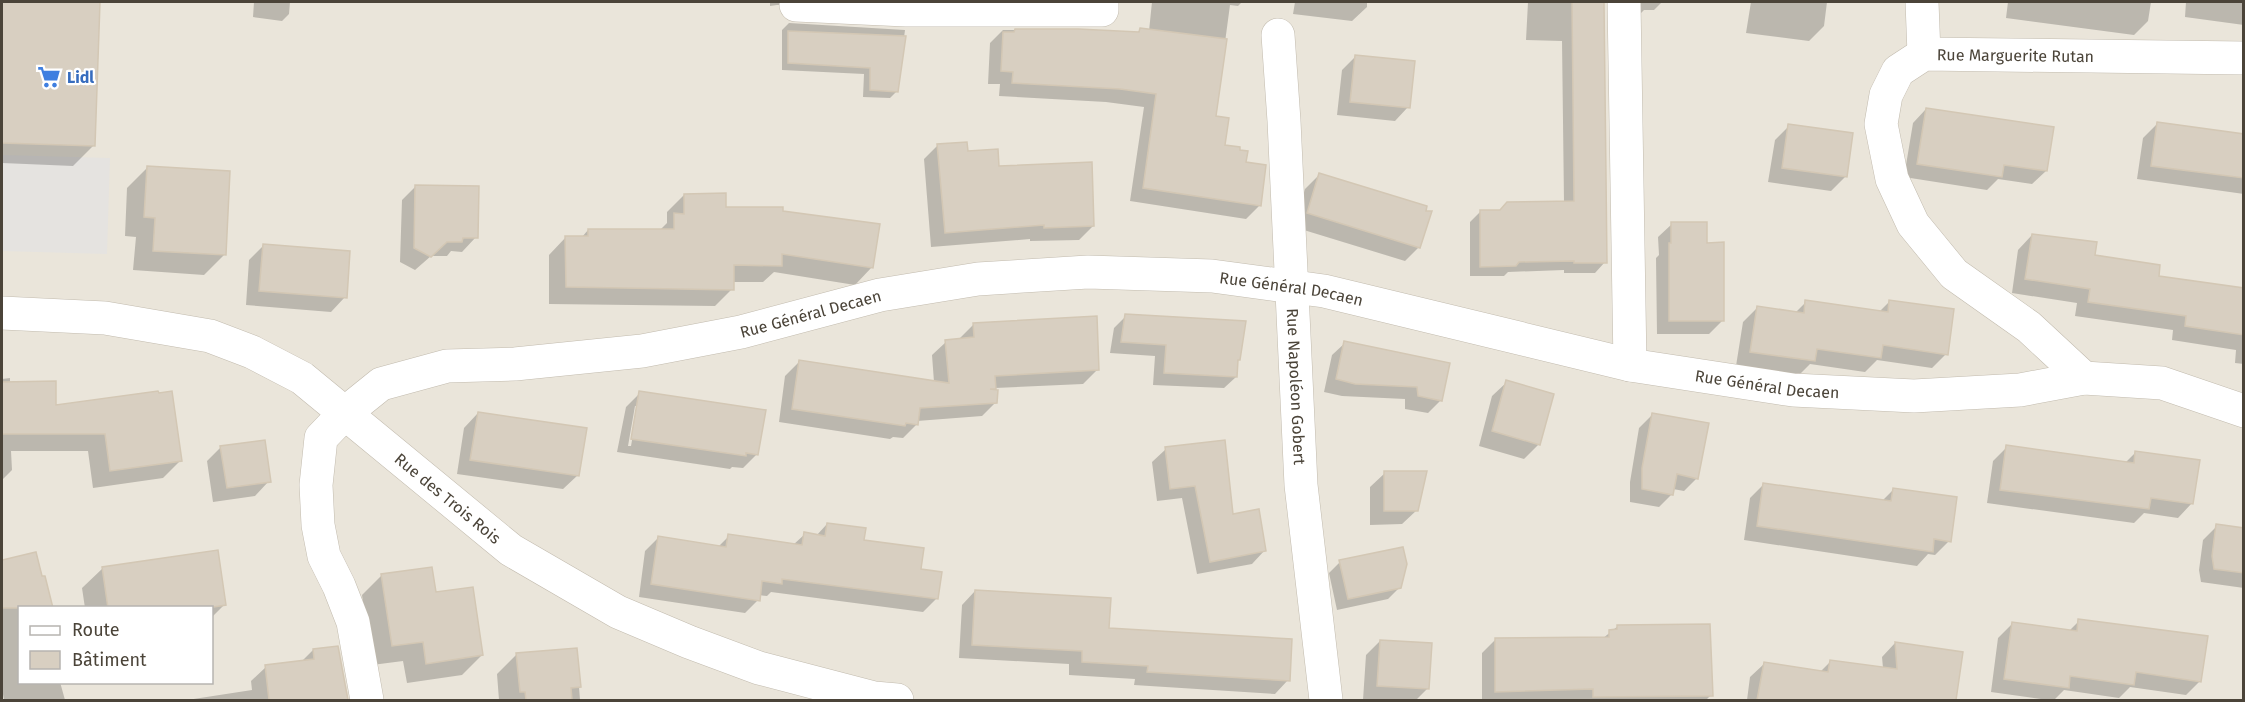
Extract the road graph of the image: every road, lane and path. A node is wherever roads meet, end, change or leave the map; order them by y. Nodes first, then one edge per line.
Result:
1 (1102, 2) edge
2 (1624, 2) edge
3 (1922, 2) edge
4 (796, 5) dead end
5 (1278, 35) dead end
6 (1924, 54) junction
7 (2244, 58) edge
8 (1291, 286) junction
9 (2, 313) edge
10 (1630, 365) junction
11 (2084, 378) junction
12 (2244, 411) edge
13 (345, 413) junction
14 (367, 700) edge
15 (897, 700) edge
16 (1326, 700) edge

1 - 4 street
2 - 10 street
3 - 6 street
5 - 8 street, Rue Napoléon Gobert
6 - 7 street, Rue Marguerite Rutan
6 - 11 street, Rue Marguerite Rutan
8 - 10 street, Rue Général Decaen
8 - 13 street, Rue Général Decaen
8 - 16 street, Rue Napoléon Gobert
9 - 13 street, Rue des Trois Rois
10 - 11 street, Rue Général Decaen
11 - 12 street, Rue Général Decaen
13 - 14 street, Rue Général Decaen
13 - 15 street, Rue des Trois Rois

